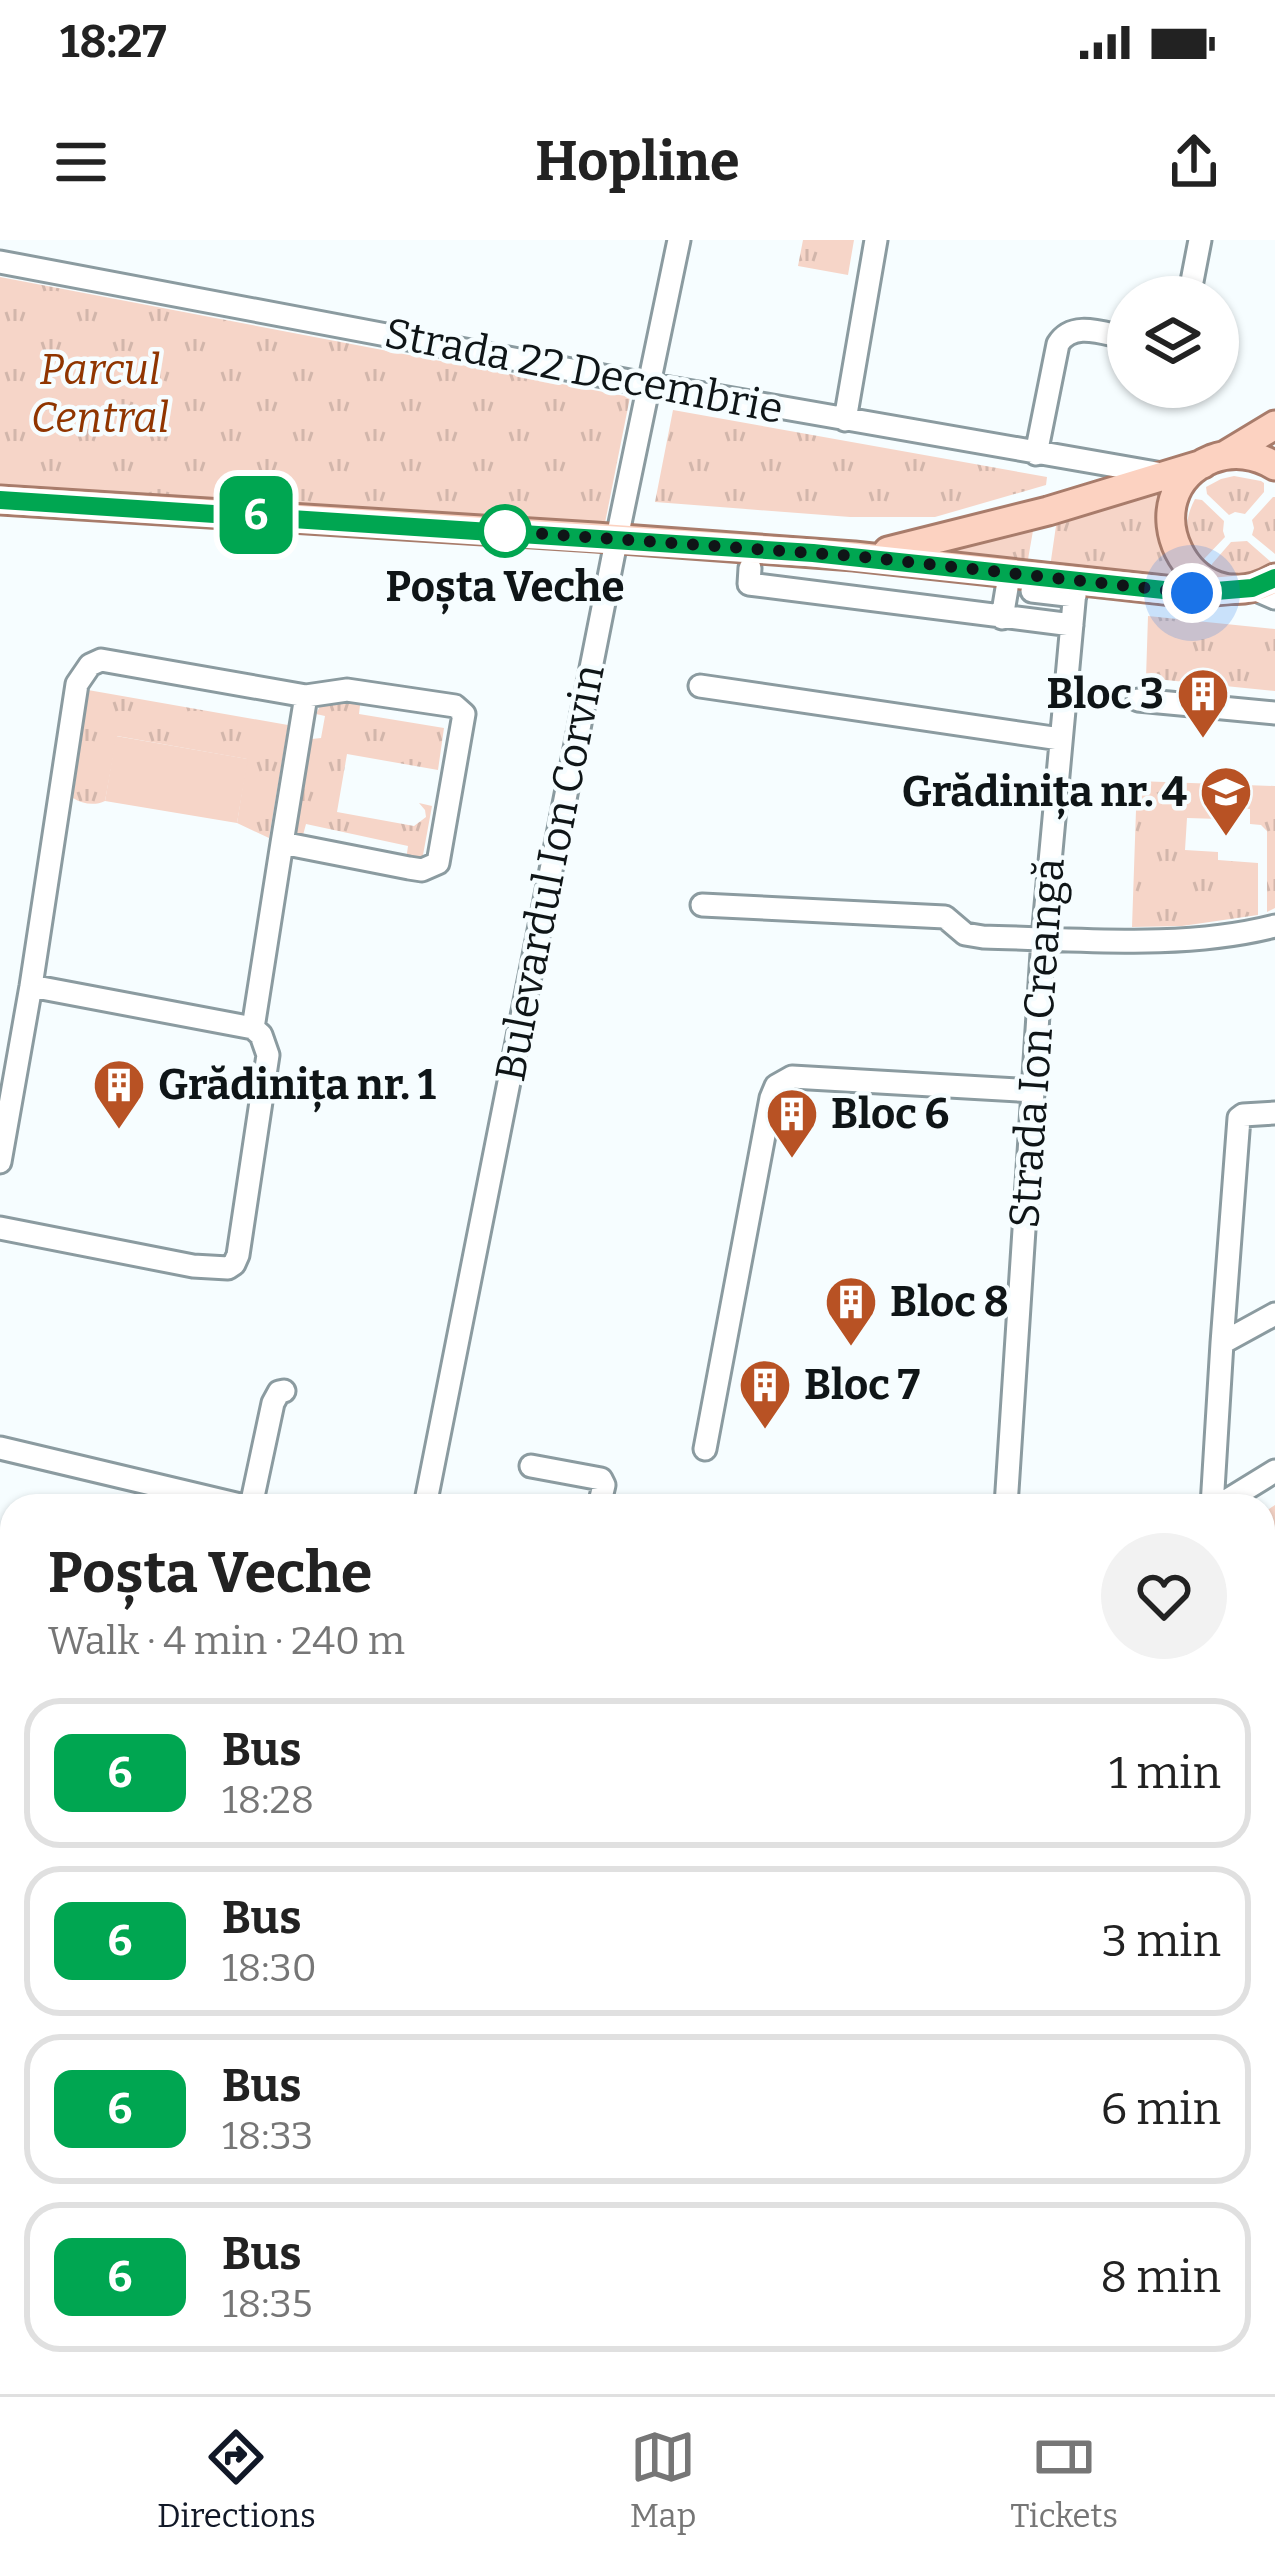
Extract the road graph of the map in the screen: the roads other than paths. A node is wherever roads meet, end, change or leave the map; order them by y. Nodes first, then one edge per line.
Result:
1 (679, 240) edge
2 (876, 240) edge
3 (1201, 240) edge
4 (0, 262) edge
5 (1193, 276) edge
6 (1107, 335) edge
7 (648, 384) junction
8 (845, 420) junction
9 (1275, 425) edge
10 (1036, 454) junction
11 (1214, 459) junction
12 (1275, 466) edge
13 (1168, 475) junction
14 (0, 500) edge
15 (617, 538) junction
16 (750, 568) dead end
17 (860, 577) junction
18 (1007, 588) dead end
19 (1075, 588) junction
20 (1259, 588) edge
21 (1032, 591) dead end
22 (1002, 618) junction
23 (1072, 625) junction
24 (700, 686) dead end
25 (306, 696) junction
26 (1138, 700) dead end
27 (1275, 713) edge
28 (1060, 739) junction
29 (282, 843) junction
30 (702, 905) dead end
31 (1275, 926) edge
32 (1043, 938) junction
33 (31, 986) junction
34 (253, 1028) junction
35 (1034, 1091) junction
36 (1275, 1113) edge
37 (0, 1162) edge
38 (0, 1228) edge
39 (1275, 1314) edge
40 (1222, 1342) junction
41 (284, 1391) dead end
42 (0, 1448) edge
43 (705, 1450) dead end
44 (531, 1466) dead end
45 (1275, 1471) edge
46 (196, 1494) edge
47 (250, 1494) edge
48 (427, 1494) edge
49 (602, 1494) edge
50 (1007, 1494) edge
51 (1216, 1494) edge
52 (1236, 1494) edge

1 - 7 street, Bulevardul Ion Corvin
2 - 8 street
3 - 5 street
4 - 7 street, Strada 22 Decembrie
6 - 10 street
7 - 8 street, Strada 22 Decembrie
7 - 15 street, Bulevardul Ion Corvin
8 - 10 street, Strada 22 Decembrie
9 - 11 main road
10 - 13 street, Strada 22 Decembrie
11 - 12 main road
11 - 13 main road
11 - 20 main road
13 - 17 main road
14 - 15 main road
15 - 17 main road
15 - 48 street, Bulevardul Ion Corvin
16 - 17 street
17 - 19 main road
17 - 22 street
18 - 22 street
19 - 20 main road
19 - 21 street
19 - 23 street, Strada Ion Creangă
22 - 23 street
23 - 28 street, Strada Ion Creangă
24 - 28 street
25 - 29 street
25 - 29 street
25 - 33 street
26 - 27 street
28 - 32 street, Strada Ion Creangă
29 - 34 street
30 - 32 street
31 - 32 street
32 - 35 street, Strada Ion Creangă
33 - 34 street
33 - 37 street
34 - 38 street
35 - 43 street
35 - 50 street, Strada Ion Creangă
36 - 40 street
39 - 40 street
40 - 51 street
41 - 47 street
42 - 46 street
44 - 49 street
45 - 52 street

